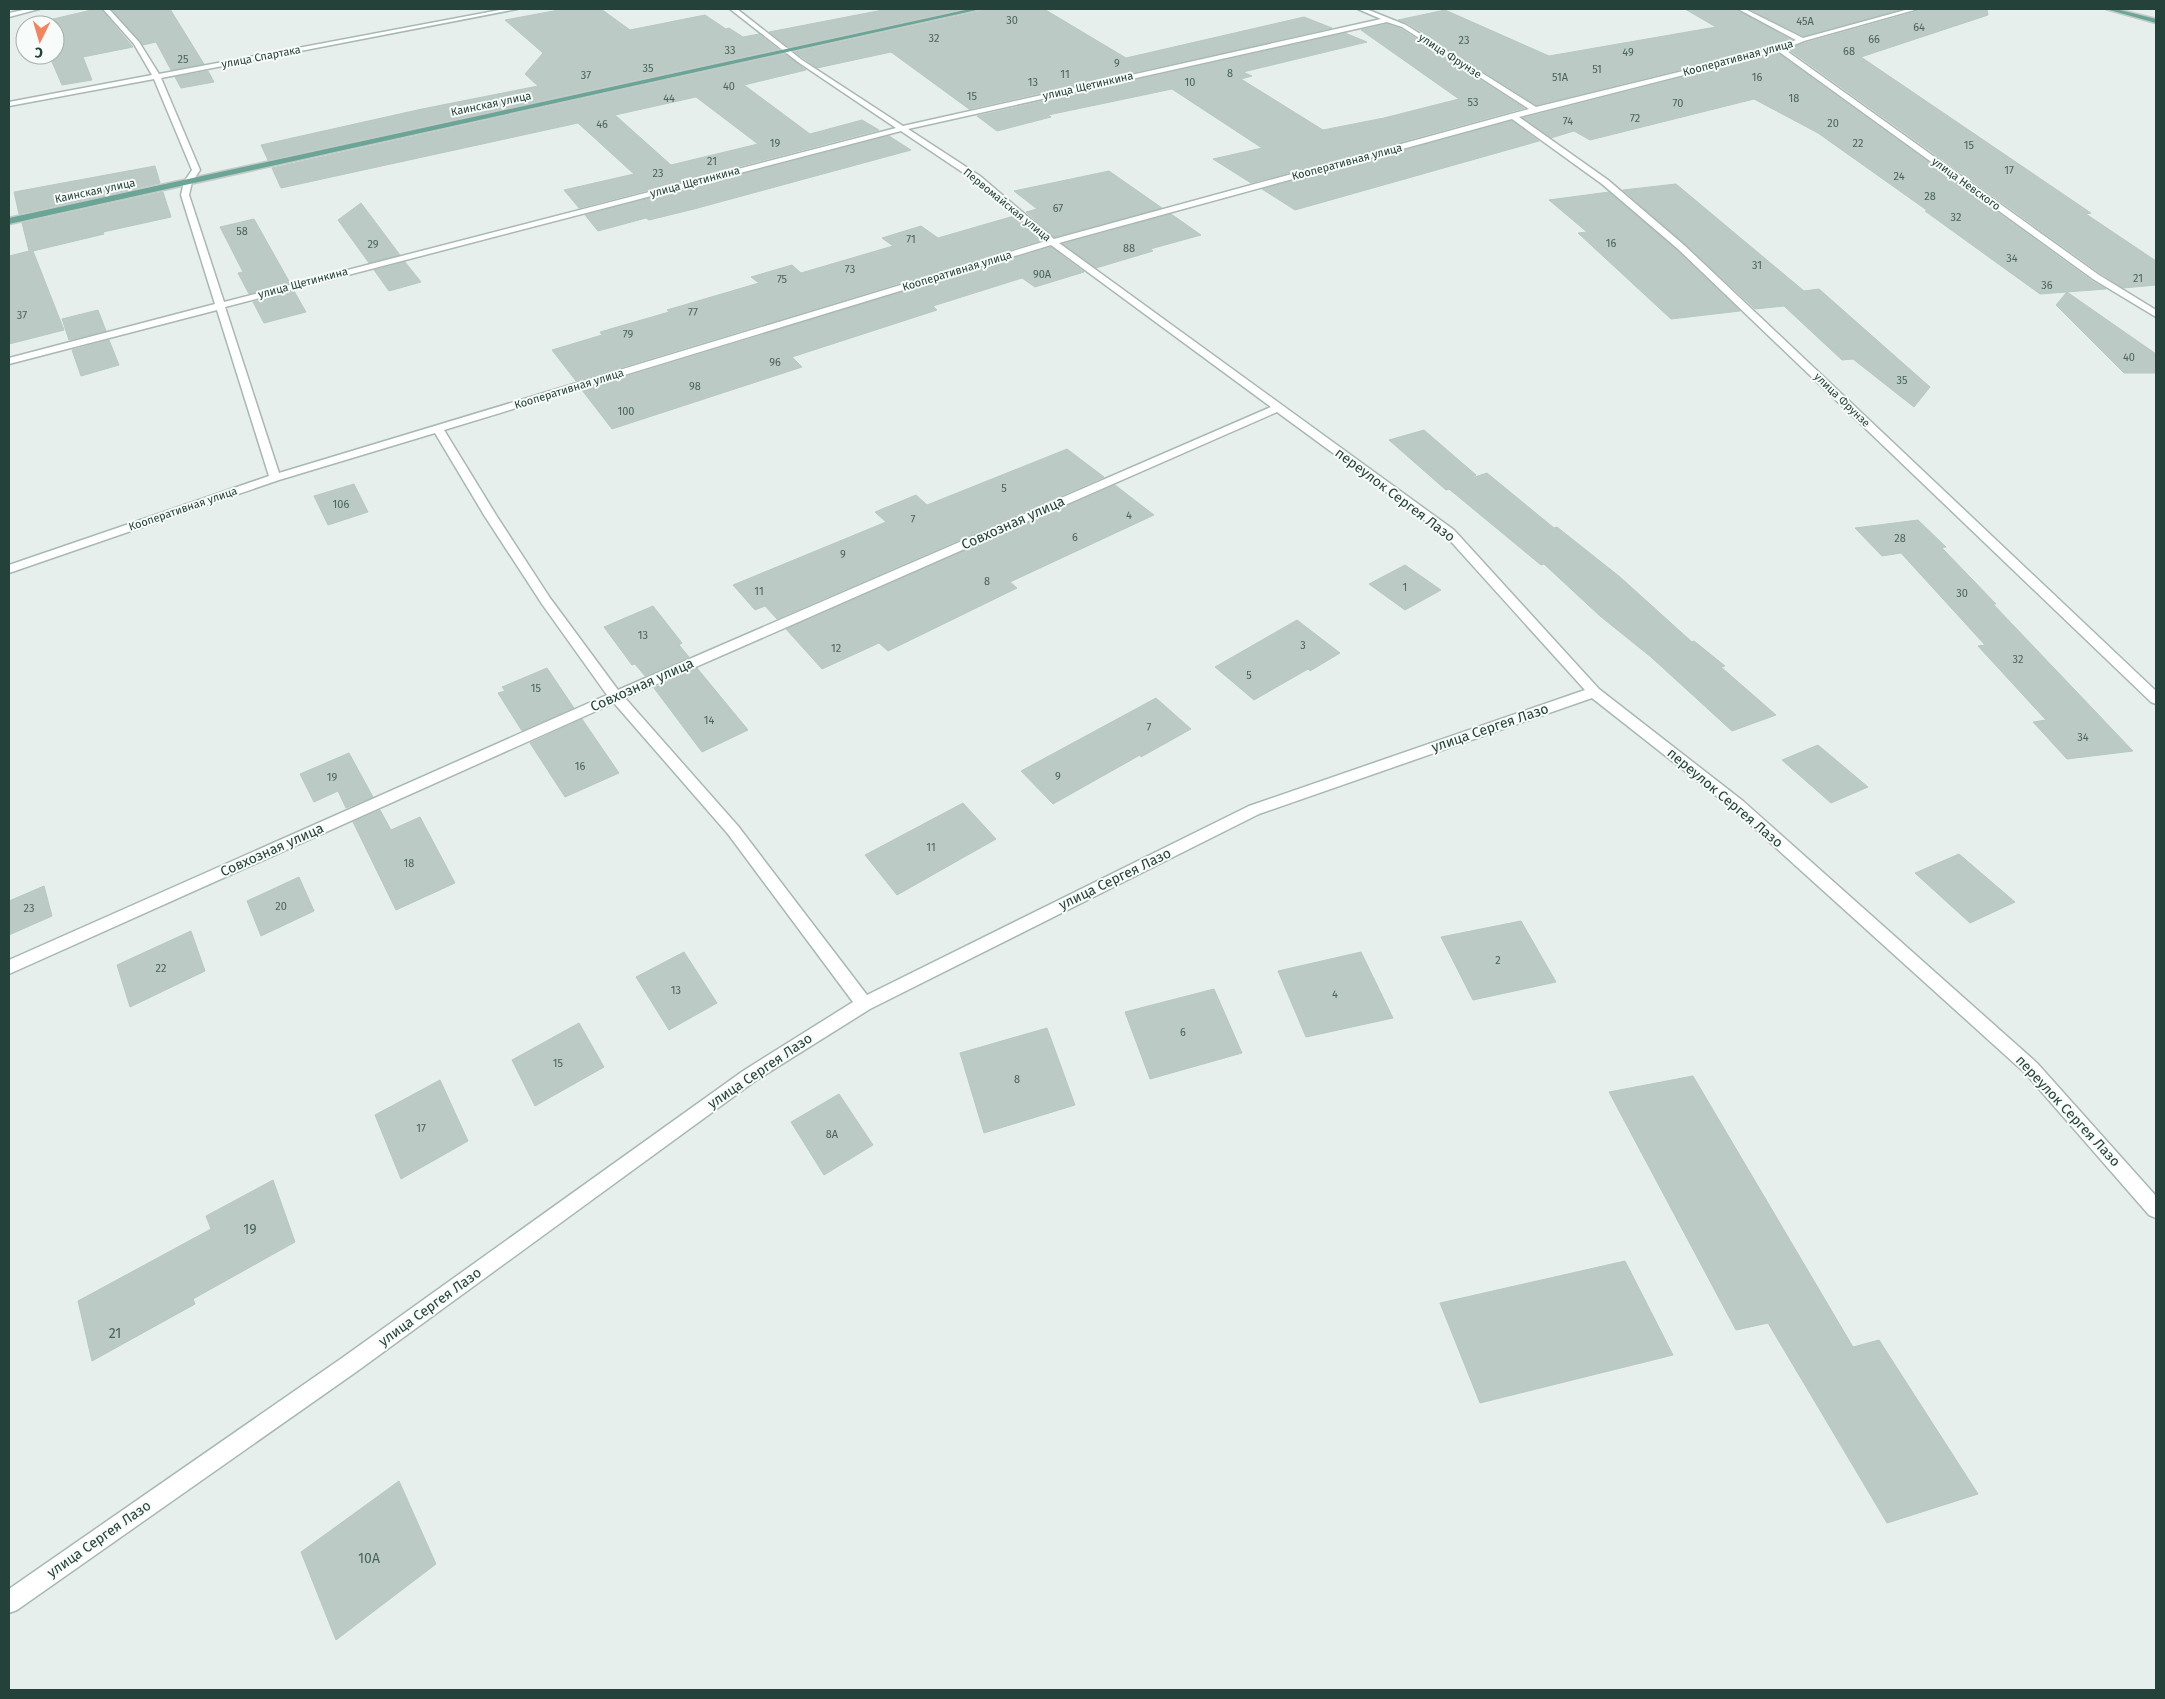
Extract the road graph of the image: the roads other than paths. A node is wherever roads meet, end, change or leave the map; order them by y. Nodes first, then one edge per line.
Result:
1 (36, 9) edge
2 (106, 9) edge
3 (514, 9) edge
4 (733, 9) edge
5 (978, 9) edge
6 (1361, 9) edge
7 (1741, 9) edge
8 (1915, 9) edge
9 (2109, 9) edge
10 (9, 15) edge
11 (1385, 20) junction
12 (2156, 21) edge
13 (1802, 40) junction
14 (1779, 49) junction
15 (787, 51) junction
16 (157, 77) junction
17 (9, 104) edge
18 (1535, 110) junction
19 (1515, 117) junction
20 (903, 128) junction
21 (188, 182) junction
22 (9, 221) edge
23 (1052, 242) junction
24 (221, 304) junction
25 (2156, 314) edge
26 (9, 361) edge
27 (1277, 408) junction
28 (438, 429) junction
29 (275, 478) junction
30 (9, 569) edge
31 (1594, 692) junction
32 (616, 697) junction
33 (2156, 699) edge
34 (9, 967) edge
35 (864, 1004) junction
36 (2156, 1208) edge
37 (9, 1602) edge

1 - 10 street
2 - 16 street
3 - 16 street, улица Спартака
4 - 15 street, Первомайская улица
5 - 15 main road, Каинская улица
6 - 11 street, улица Фрунзе
7 - 13 street
8 - 13 street, Кооперативная улица
9 - 12 main road
11 - 18 street, улица Фрунзе
11 - 20 street, улица Щетинкина
13 - 14 street, Кооперативная улица
14 - 18 street, Кооперативная улица
14 - 25 street, улица Невского
15 - 20 street, Первомайская улица
15 - 21 main road, Каинская улица
16 - 17 street, улица Спартака
16 - 21 street
18 - 19 street, Кооперативная улица
19 - 23 street, Кооперативная улица
19 - 33 street, улица Фрунзе
20 - 23 street, Первомайская улица
20 - 24 street, улица Щетинкина
21 - 22 main road, Каинская улица
21 - 24 street
23 - 27 street, Первомайская улица
23 - 28 street, Кооперативная улица
24 - 26 street, улица Щетинкина
24 - 29 street
27 - 31 street, переулок Сергея Лазо
27 - 32 street, Совхозная улица
28 - 29 street, Кооперативная улица
28 - 32 street
29 - 30 street, Кооперативная улица
31 - 35 street, улица Сергея Лазо
31 - 36 street, переулок Сергея Лазо
32 - 34 street, Совхозная улица
32 - 35 street
35 - 37 street, улица Сергея Лазо

